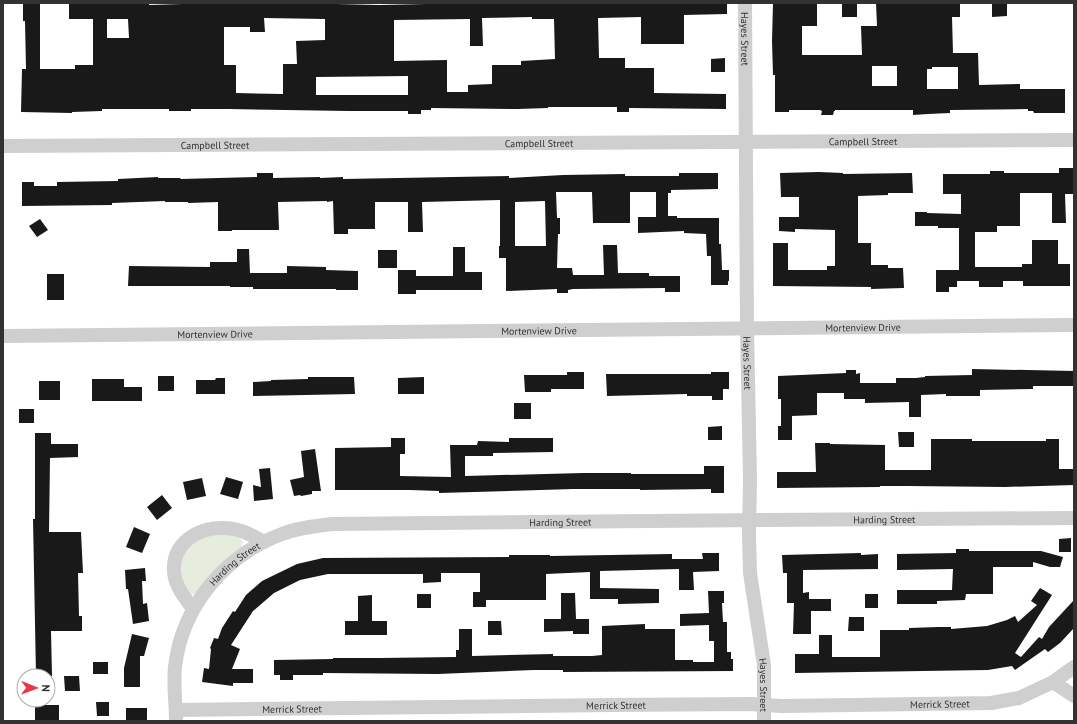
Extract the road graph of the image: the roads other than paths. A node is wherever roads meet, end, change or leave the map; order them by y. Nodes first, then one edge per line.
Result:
1 (744, 3) edge
2 (1074, 140) edge
3 (745, 141) junction
4 (3, 146) edge
5 (1074, 325) edge
6 (747, 329) junction
7 (3, 336) edge
8 (1074, 518) edge
9 (749, 520) junction
10 (264, 542) junction
11 (193, 609) junction
12 (1074, 667) edge
13 (1053, 682) junction
14 (1074, 696) edge
15 (765, 705) junction
16 (176, 716) edge
17 (764, 721) edge

1 - 3 street, Hayes Street
2 - 3 street, Campbell Street
3 - 4 street, Campbell Street
3 - 6 street, Hayes Street
5 - 6 street, Mortenview Drive
6 - 7 street, Mortenview Drive
6 - 9 street, Hayes Street
8 - 9 street, Harding Street
9 - 10 street, Harding Street
9 - 15 street, Hayes Street
10 - 11 street, Harding Street
10 - 11 street
11 - 16 street, Harding Street
12 - 13 street, Merrick Street
13 - 14 street
13 - 15 street, Merrick Street
15 - 16 street, Merrick Street
15 - 17 street, Hayes Street

